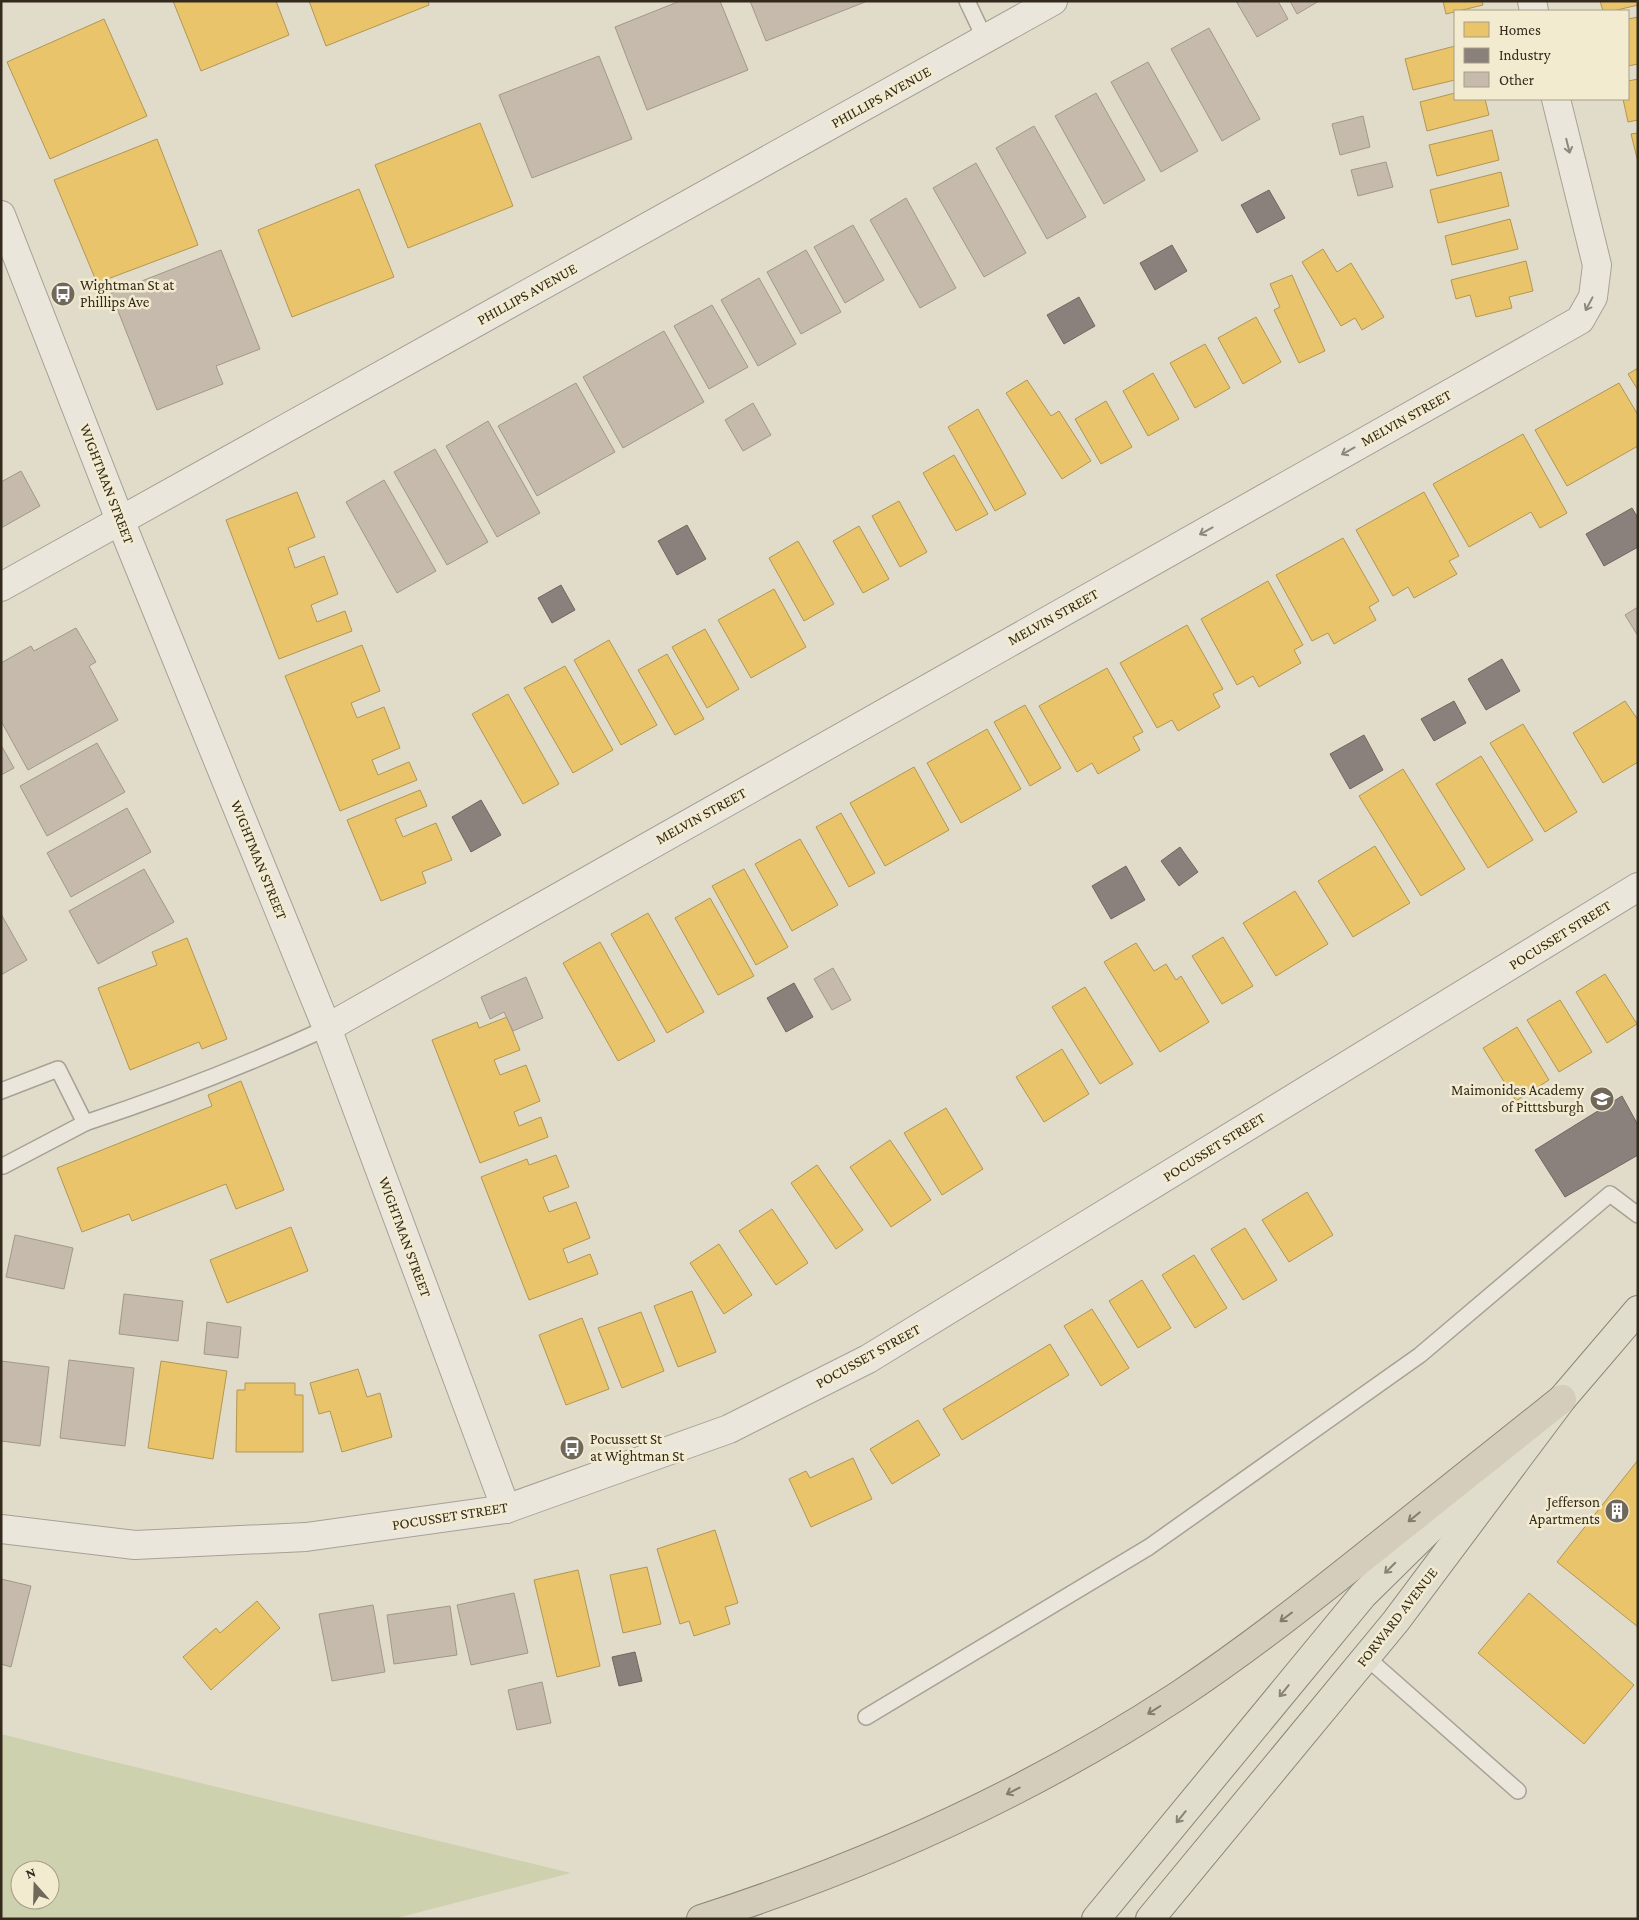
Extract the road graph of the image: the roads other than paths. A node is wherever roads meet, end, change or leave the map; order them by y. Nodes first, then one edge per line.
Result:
1 (967, 1) edge
2 (1053, 1) edge
3 (986, 39) junction
4 (1556, 100) edge
5 (1, 215) edge
6 (120, 520) junction
7 (1, 587) edge
8 (1638, 887) edge
9 (327, 1028) junction
10 (1, 1092) edge
11 (85, 1123) junction
12 (2, 1166) dead end
13 (1638, 1215) edge
14 (1638, 1310) edge
15 (1562, 1399) junction
16 (506, 1509) junction
17 (1, 1529) edge
18 (1366, 1657) junction
19 (866, 1717) dead end
20 (1518, 1791) dead end
21 (701, 1919) edge
22 (1096, 1919) edge
23 (1150, 1919) edge

1 - 3 lane
2 - 3 street, PHILLIPS AVENUE
3 - 6 street, PHILLIPS AVENUE
4 -> 9 street, MELVIN STREET
5 - 6 street, WIGHTMAN STREET
6 - 7 street, PHILLIPS AVENUE
6 - 9 street, WIGHTMAN STREET
8 - 16 street, POCUSSET STREET
9 - 11 lane
9 - 16 street, WIGHTMAN STREET
10 - 11 lane
11 - 12 lane
13 - 19 lane
14 - 15 main road, FORWARD AVENUE
15 - 18 main road, FORWARD AVENUE
15 -> 21 highway
15 -> 22 main road
16 - 17 street, POCUSSET STREET
18 - 20 lane
18 - 23 main road, FORWARD AVENUE

